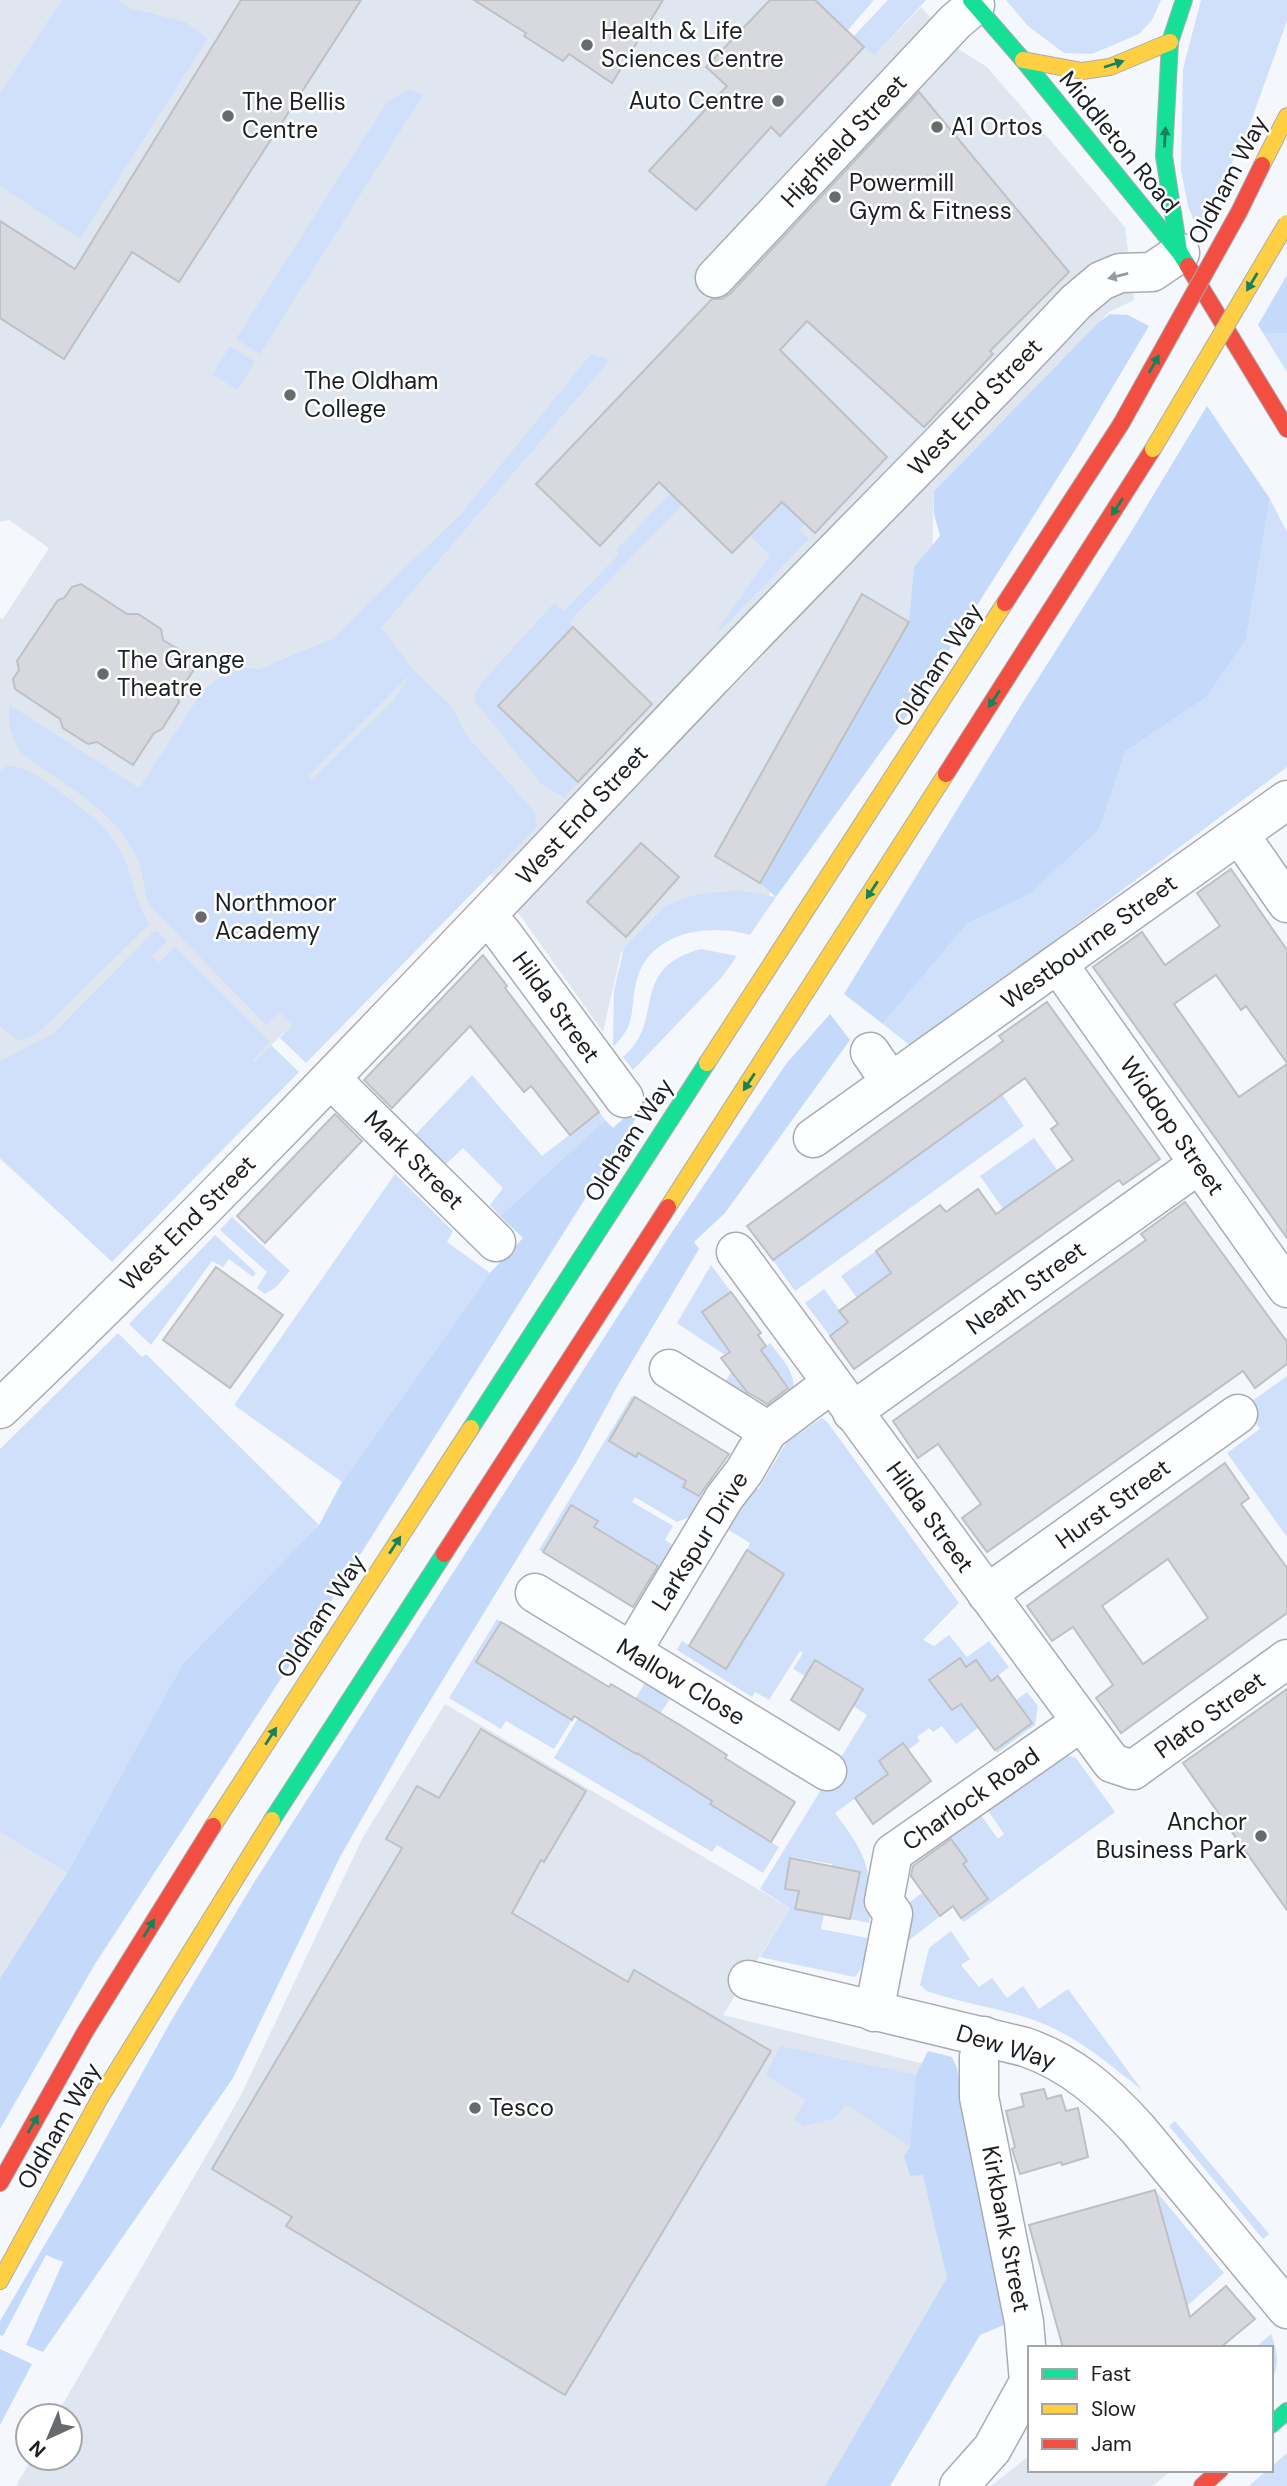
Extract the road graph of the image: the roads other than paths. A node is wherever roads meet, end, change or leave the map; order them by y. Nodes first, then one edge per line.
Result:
1 (1184, 0) edge
2 (973, 3) edge
3 (1170, 42) junction
4 (1023, 60) junction
5 (1287, 116) edge
6 (1287, 223) edge
7 (1180, 253) junction
8 (715, 278) dead end
9 (1287, 429) edge
10 (1287, 800) edge
11 (1239, 834) junction
12 (1287, 903) edge
13 (486, 916) junction
14 (1058, 964) junction
15 (331, 1079) junction
16 (624, 1098) dead end
17 (813, 1138) dead end
18 (1199, 1164) junction
19 (496, 1242) dead end
20 (736, 1252) dead end
21 (1287, 1288) edge
22 (669, 1369) dead end
23 (842, 1397) junction
24 (0, 1409) edge
25 (1238, 1414) dead end
26 (768, 1431) junction
27 (535, 1594) dead end
28 (987, 1594) junction
29 (632, 1651) junction
30 (1287, 1659) edge
31 (1081, 1722) junction
32 (1133, 1770) joint
33 (827, 1772) dead end
34 (748, 1980) dead end
35 (874, 2012) junction
36 (984, 2036) junction
37 (0, 2183) edge
38 (0, 2281) edge
39 (1287, 2309) edge
40 (1028, 2370) edge
41 (1028, 2384) edge
42 (1287, 2411) edge
43 (1273, 2423) edge
44 (1218, 2472) edge
45 (959, 2486) edge
46 (1202, 2486) edge

1 - 3 main road
2 - 4 main road, Middleton Road
2 - 8 street, Highfield Street
4 -> 3 main road
7 -> 3 main road
4 - 7 main road, Middleton Road
37 -> 5 main road, Oldham Way, bridge
6 -> 38 main road, Oldham Way, bridge
7 - 9 main road, Middleton Road
7 -> 13 street, West End Street
10 - 11 street, Westbourne Street
11 - 12 street
11 - 14 street, Westbourne Street
13 - 15 street, West End Street
13 - 16 street, Hilda Street
14 - 17 street, Westbourne Street
14 - 18 street, Widdop Street
15 - 19 street, Mark Street
15 - 24 street, West End Street
18 - 21 street, Widdop Street
18 - 23 street, Neath Street
20 - 23 street, Hilda Street
22 - 26 street
23 - 26 street, Larkspur Drive
23 - 28 street, Hilda Street
25 - 28 street, Hurst Street
26 - 29 street, Larkspur Drive
27 - 29 street, Mallow Close
28 - 31 street, Hilda Street
29 - 33 street, Mallow Close
30 - 32 street, Plato Street
31 - 32 street, Hilda Street
31 - 35 street, Charlock Road
34 - 35 street, Dew Way
35 - 36 street, Dew Way
36 - 39 street, Dew Way
36 - 40 street, Kirkbank Street
41 - 45 street, Kirkbank Street
42 - 43 main road
44 - 46 main road

